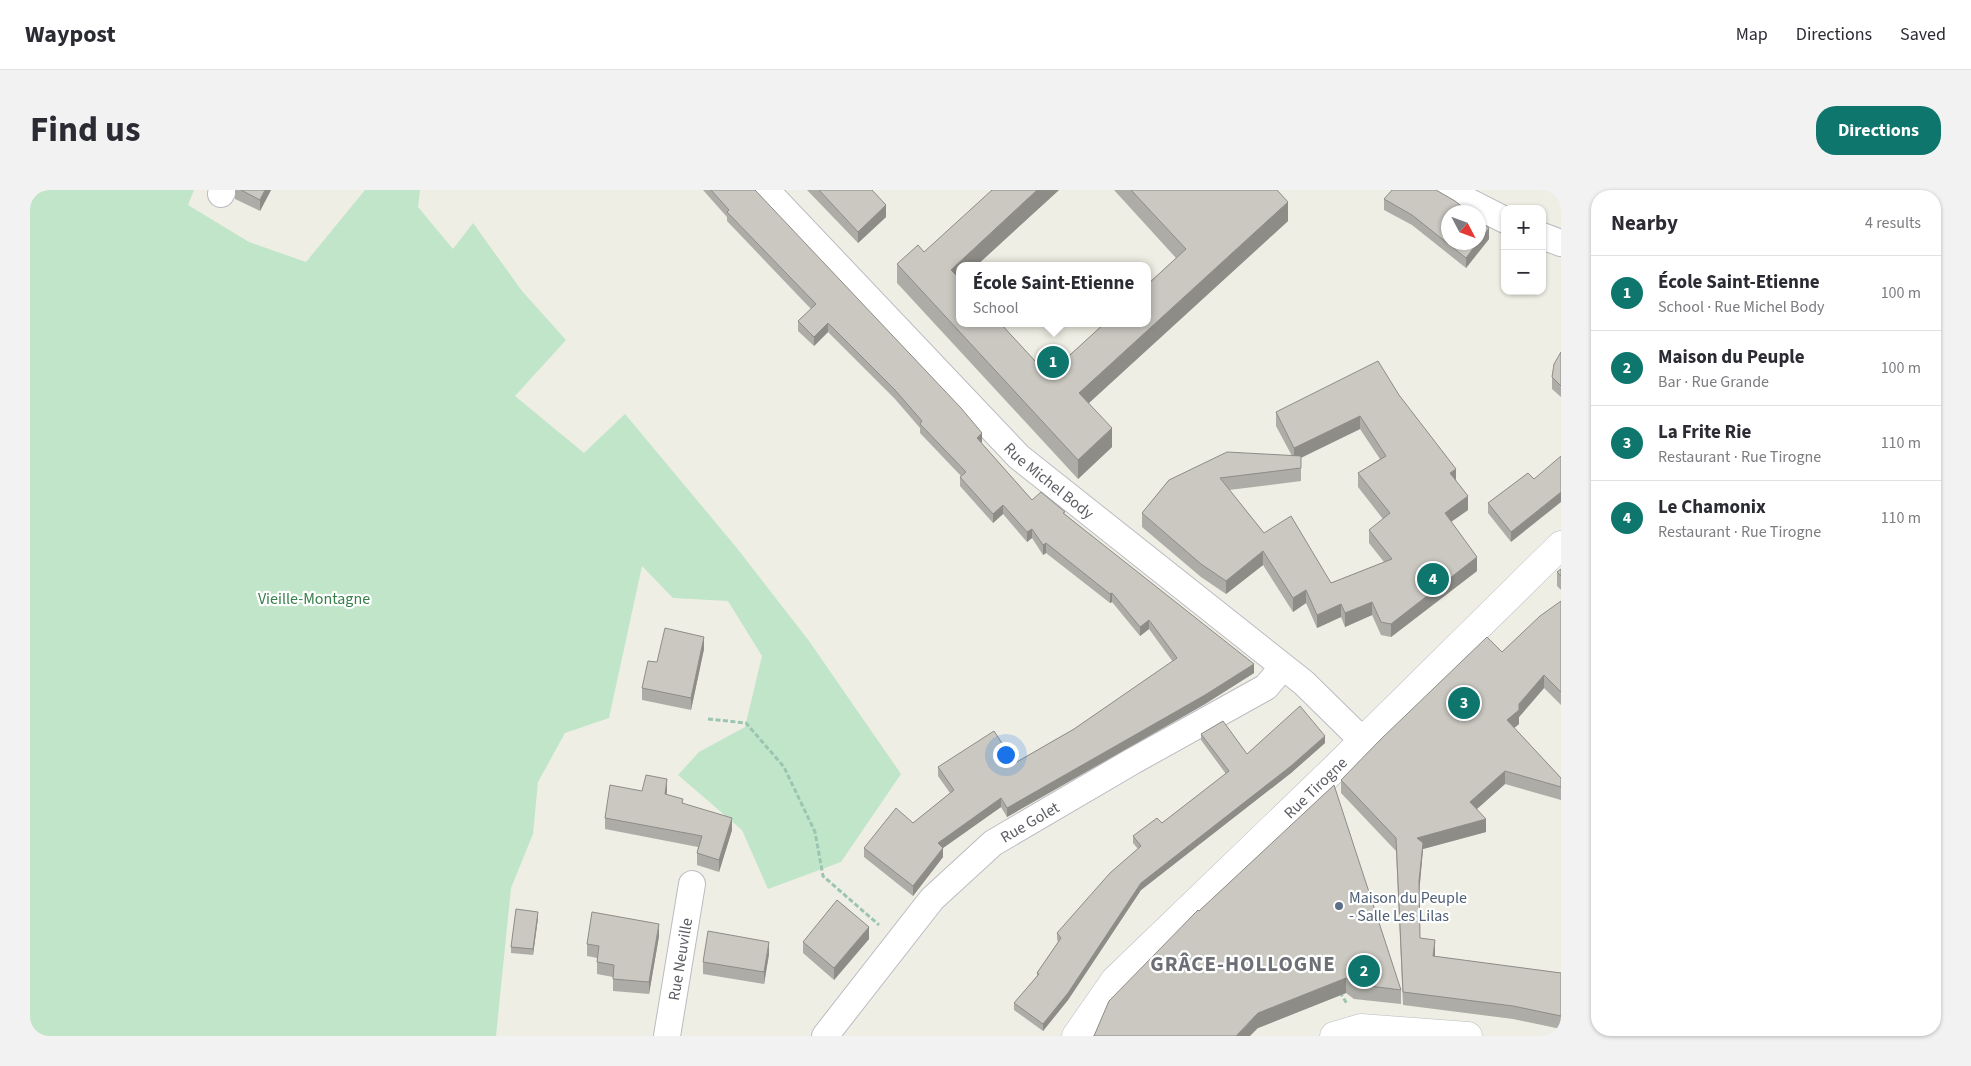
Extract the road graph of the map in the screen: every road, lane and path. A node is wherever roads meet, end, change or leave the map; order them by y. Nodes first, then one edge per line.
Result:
1 (766, 190) edge
2 (1446, 190) edge
3 (1501, 218) edge
4 (1546, 237) edge
5 (1561, 243) edge
6 (1561, 545) edge
7 (1284, 666) junction
8 (708, 719) dead end
9 (1362, 740) junction
10 (692, 884) dead end
11 (898, 942) junction
12 (1338, 987) edge
13 (1361, 1028) junction
14 (667, 1036) edge
15 (825, 1036) edge
16 (1076, 1036) edge
17 (1334, 1036) edge
18 (1468, 1036) edge

1 - 7 street, Rue Michel Body
2 - 3 street
4 - 5 street
6 - 9 street, Rue Tirogne
7 - 9 street, Rue Michel Body
7 - 11 street, Rue Golet
8 - 11 path
9 - 16 street, Rue Tirogne
10 - 14 street, Rue Neuville
11 - 15 street, Rue Golet
12 - 13 path
13 - 17 street
13 - 18 street

